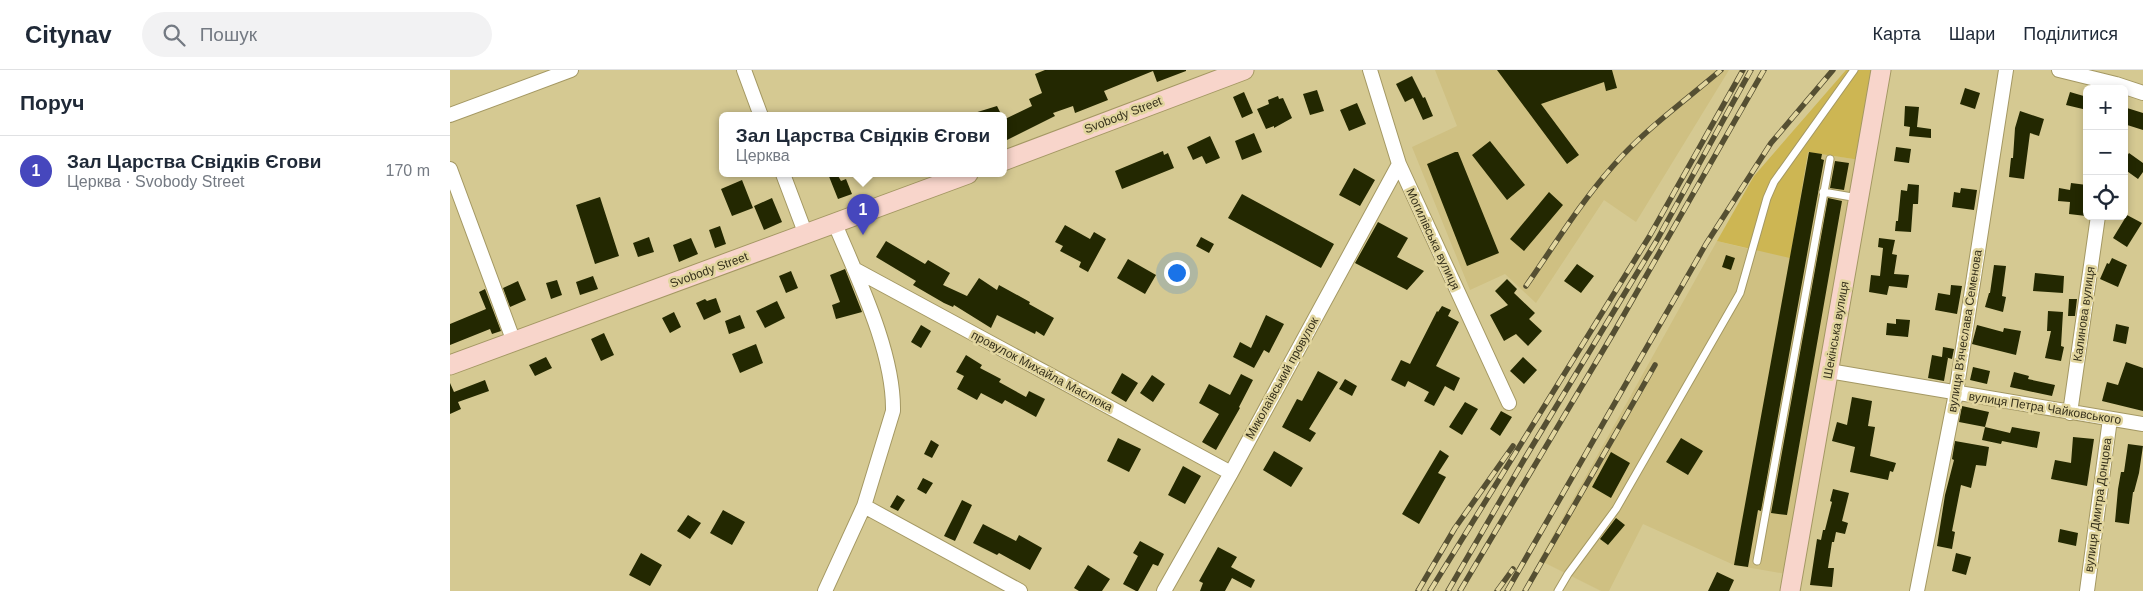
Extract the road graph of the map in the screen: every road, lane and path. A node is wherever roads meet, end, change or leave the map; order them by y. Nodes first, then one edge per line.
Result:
1 (571, 70) edge
2 (744, 70) edge
3 (1244, 70) edge
4 (1370, 70) edge
5 (1854, 70) edge
6 (1881, 70) edge
7 (2006, 70) edge
8 (2059, 70) edge
9 (2112, 85) edge
10 (2128, 89) edge
11 (2143, 93) edge
12 (760, 112) edge
13 (450, 115) edge
14 (1007, 159) edge
15 (1830, 159) dead end
16 (1399, 164) junction
17 (450, 169) edge
18 (783, 177) edge
19 (960, 177) edge
20 (1823, 192) junction
21 (1859, 198) junction
22 (2097, 220) edge
23 (835, 224) junction
24 (806, 235) junction
25 (854, 269) junction
26 (514, 342) junction
27 (450, 365) edge
28 (1829, 370) junction
29 (1956, 393) junction
30 (1509, 403) dead end
31 (2070, 413) junction
32 (2110, 419) junction
33 (2143, 424) edge
34 (1230, 473) junction
35 (864, 506) junction
36 (1757, 561) dead end
37 (824, 591) edge
38 (1020, 591) edge
39 (1164, 591) edge
40 (1558, 591) edge
41 (1790, 591) edge
42 (1917, 591) edge
43 (2087, 591) edge

1 - 13 street
2 - 12 street
3 - 14 street, Svobody Street
4 - 16 street, Могилівська вулиця
5 - 40 lane
6 - 21 street, Шекінська вулиця
7 - 29 street, вулиця В'ячеслава Семенова
8 - 9 street
10 - 11 street
15 - 20 lane
16 - 30 street, Могилівська вулиця
16 - 34 street, Миколаївський провулок
17 - 26 street
18 - 24 street
19 - 23 street, Svobody Street
20 - 21 lane
20 - 36 lane
21 - 28 street, Шекінська вулиця
22 - 31 street, Калинова вулиця
23 - 24 street, Svobody Street
23 - 25 street
24 - 26 street, Svobody Street
25 - 34 street, провулок Михайла Маслюка
25 - 35 street
26 - 27 street, Svobody Street
28 - 29 street, вулиця Петра Чайковського
28 - 41 street, Шекінська вулиця
29 - 31 street, вулиця Петра Чайковського
29 - 42 street, вулиця В'ячеслава Семенова
31 - 32 street, вулиця Петра Чайковського
32 - 33 street, вулиця Петра Чайковського
32 - 43 street, вулиця Дмитра Донцова
34 - 39 street, Миколаївський провулок
35 - 37 street
35 - 38 street

